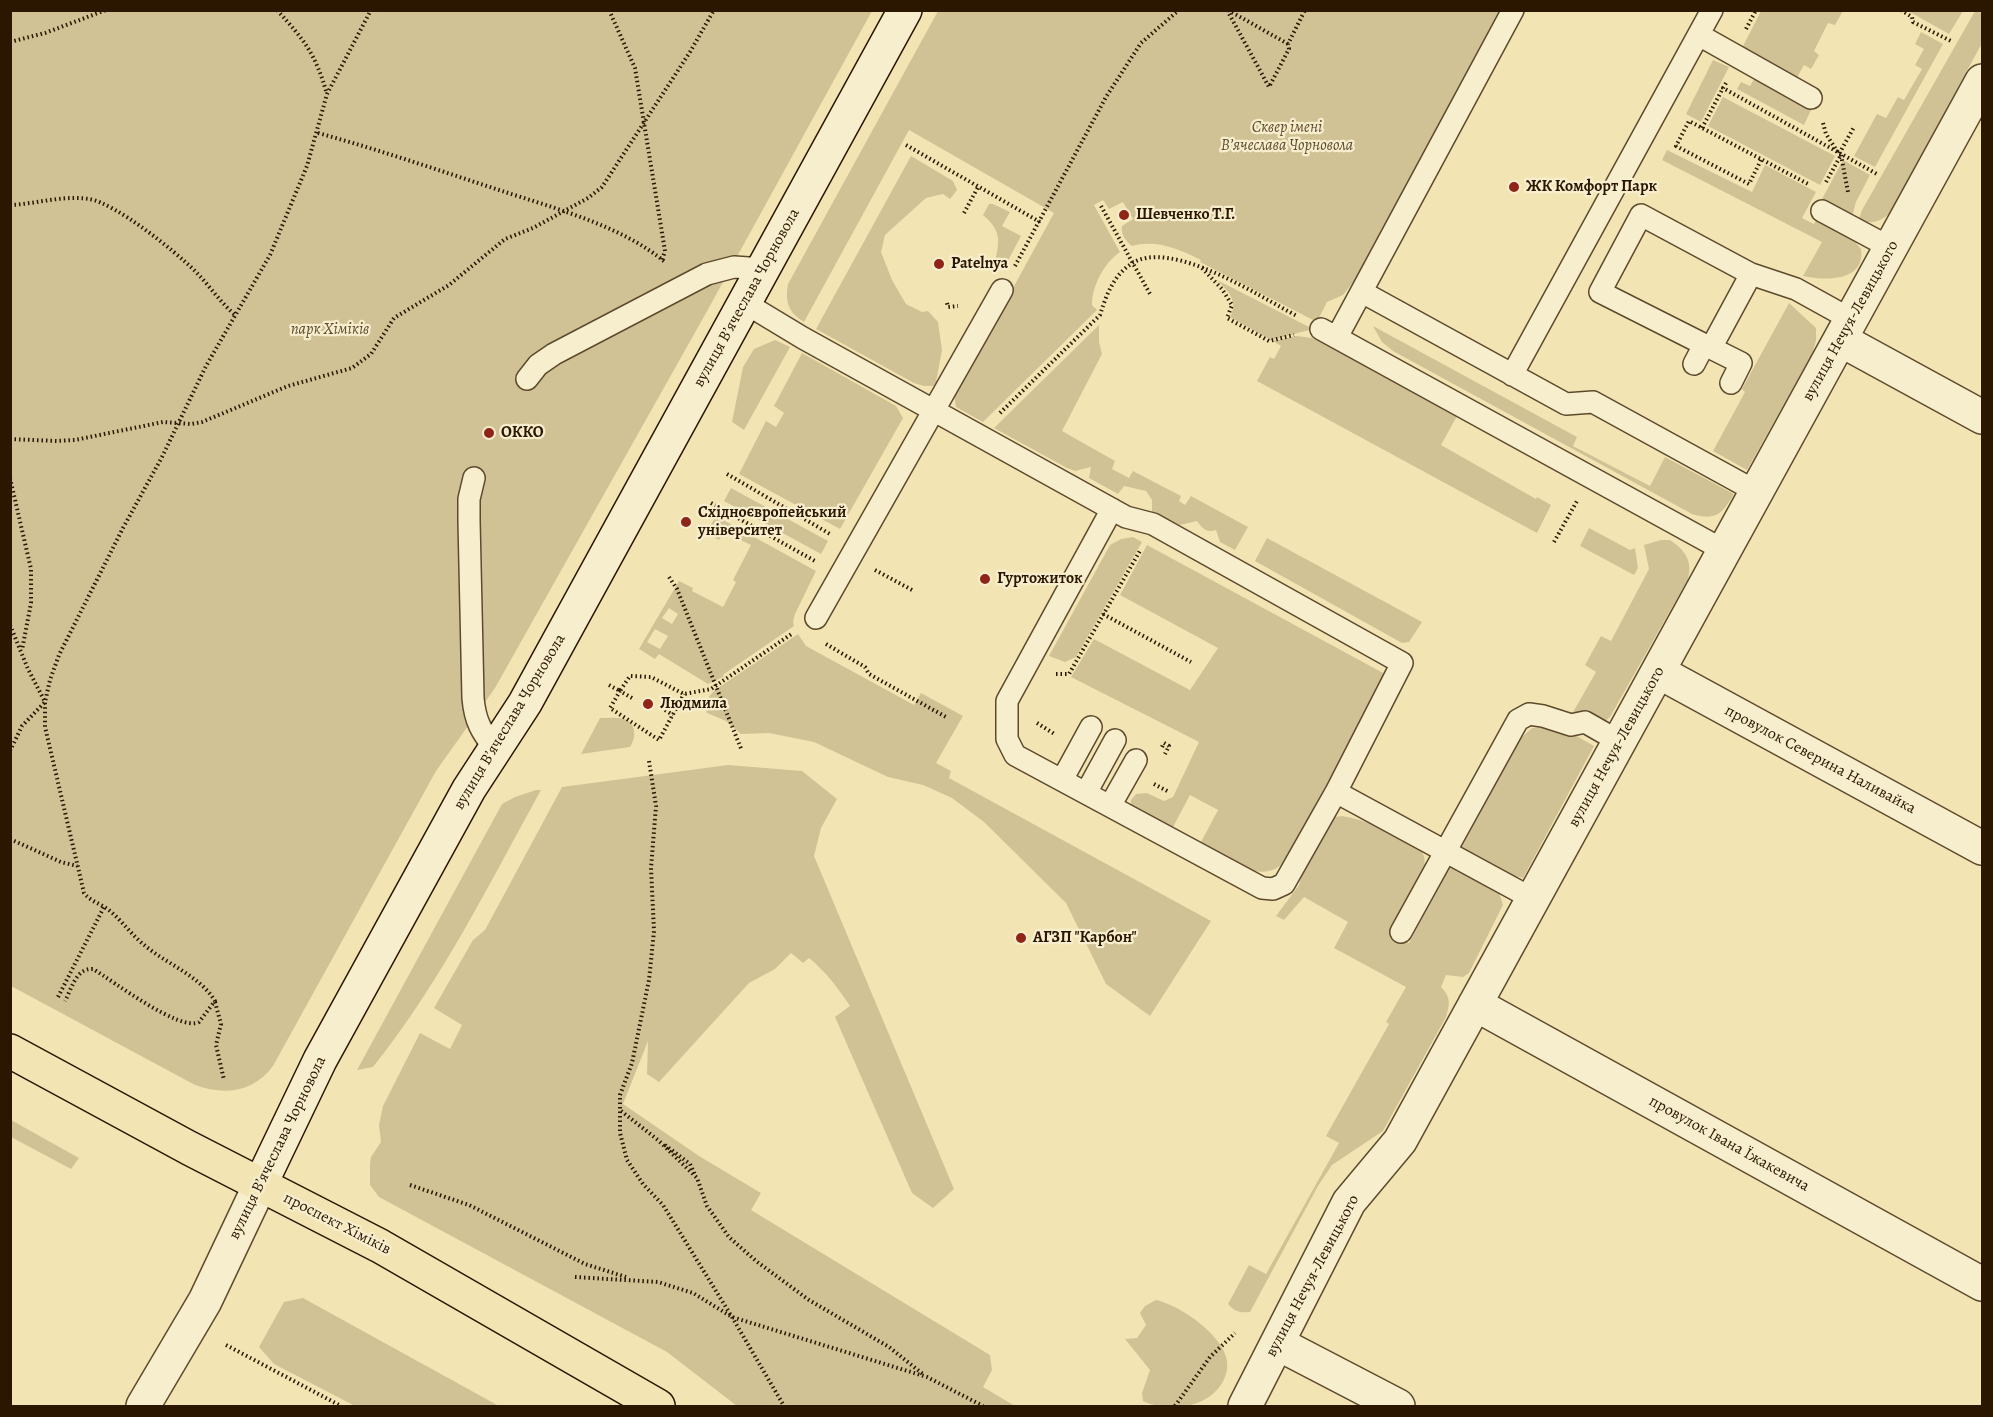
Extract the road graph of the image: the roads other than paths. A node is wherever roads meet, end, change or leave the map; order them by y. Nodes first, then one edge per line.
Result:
1 (905, 10) edge
2 (1514, 10) edge
3 (1712, 10) edge
4 (1699, 35) junction
5 (1983, 81) edge
6 (1811, 98) dead end
7 (1822, 211) dead end
8 (1891, 248) junction
9 (763, 269) junction
10 (1751, 274) junction
11 (1002, 290) road end
12 (1362, 292) junction
13 (744, 303) junction
14 (1846, 330) junction
15 (1708, 346) junction
16 (1694, 364) dead end
17 (1512, 375) junction
18 (528, 379) dead end
19 (1731, 383) dead end
20 (934, 411) junction
21 (1983, 417) edge
22 (474, 478) dead end
23 (1757, 492) junction
24 (1112, 509) junction
25 (1725, 551) junction
26 (812, 621) road end
27 (1659, 672) junction
28 (1090, 727) dead end
29 (1115, 740) dead end
30 (1620, 742) junction
31 (495, 749) junction
32 (1132, 768) road end
33 (1062, 780) junction
34 (1336, 792) junction
35 (1086, 793) junction
36 (1110, 807) junction
37 (1983, 848) edge
38 (1446, 851) junction
39 (1533, 898) junction
40 (1401, 932) dead end
41 (1475, 1004) junction
42 (10, 1051) edge
43 (260, 1185) junction
44 (1983, 1284) edge
45 (1277, 1343) junction
46 (143, 1407) edge
47 (657, 1407) edge
48 (1245, 1407) edge
49 (1398, 1407) edge

1 - 9 street, вулиця Вʼячеслава Чорновола
2 - 12 lane
3 - 4 lane
4 - 6 lane
4 - 17 lane
5 - 8 street, вулиця Нечуя-Левицького
7 - 8 lane
8 - 14 street, вулиця Нечуя-Левицького
9 - 13 street, вулиця Вʼячеслава Чорновола
9 - 18 lane
10 - 14 lane
10 - 15 lane
10 - 15 lane
11 - 20 lane
12 - 17 lane
12 - 25 lane
13 - 20 lane
13 - 31 street, вулиця Вʼячеслава Чорновола
14 - 21 street
14 - 23 street, вулиця Нечуя-Левицького
15 - 16 lane
15 - 19 lane
17 - 23 lane
20 - 24 lane
20 - 26 lane
22 - 31 lane
23 - 25 street, вулиця Нечуя-Левицького
24 - 33 lane
24 - 34 lane
25 - 27 street, вулиця Нечуя-Левицького
27 - 30 street, вулиця Нечуя-Левицького
27 - 37 street, провулок Северина Наливайка
28 - 33 lane
29 - 35 lane
30 - 38 lane
30 - 39 street, вулиця Нечуя-Левицького
31 - 43 street, вулиця Вʼячеслава Чорновола
32 - 36 lane
33 - 35 lane
34 - 36 lane
34 - 38 lane
35 - 36 lane
38 - 39 lane
38 - 40 lane
39 - 41 street, вулиця Нечуя-Левицького
41 - 44 street, провулок Івана Їжакевича
41 - 45 street, вулиця Нечуя-Левицького
42 - 43 main road, проспект Хіміків
43 - 46 street, вулиця Вʼячеслава Чорновола
43 - 47 main road, проспект Хіміків
45 - 48 street, вулиця Нечуя-Левицького
45 - 49 street

